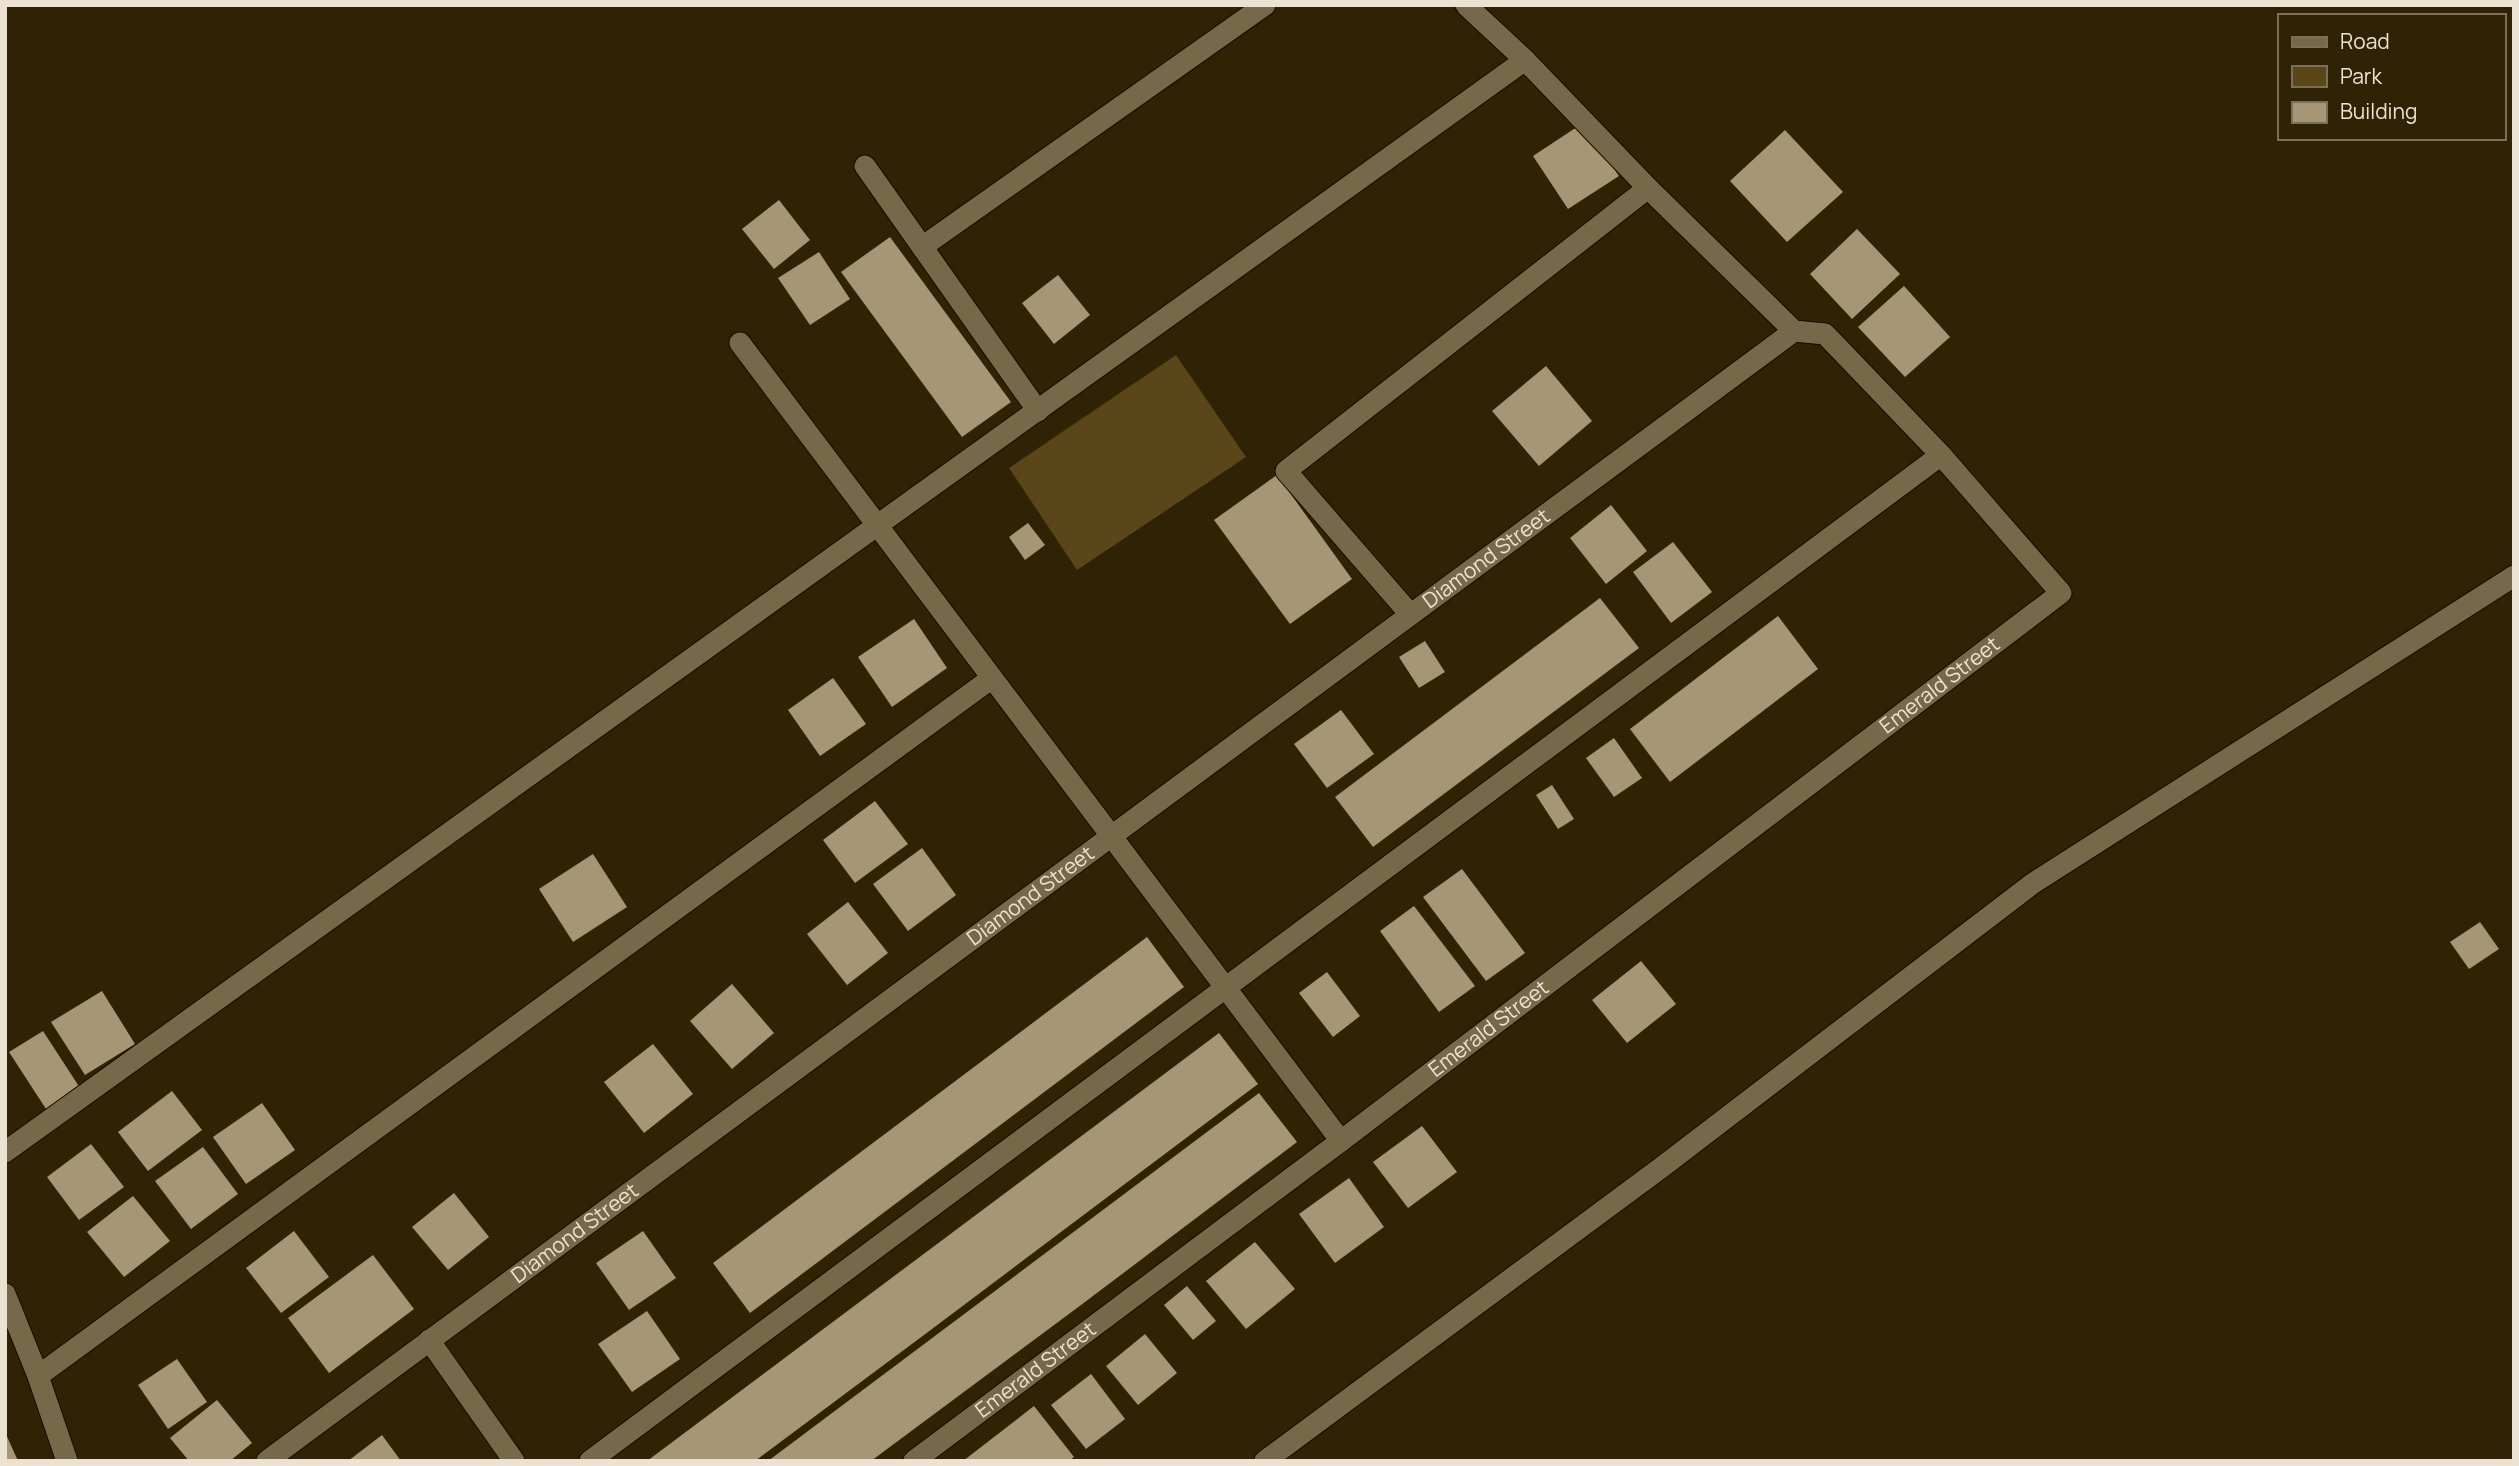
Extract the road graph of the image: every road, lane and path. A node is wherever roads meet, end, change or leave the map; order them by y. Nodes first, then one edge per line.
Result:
1 (1265, 5) edge
2 (1465, 5) edge
3 (1525, 60) junction
4 (865, 166) dead end
5 (1648, 188) junction
6 (922, 247) junction
7 (1794, 331) junction
8 (740, 343) dead end
9 (1038, 411) junction
10 (1941, 455) junction
11 (877, 527) junction
12 (2514, 576) edge
13 (1410, 614) junction
14 (992, 678) junction
15 (1111, 835) junction
16 (1225, 987) junction
17 (1340, 1141) junction
18 (5, 1152) edge
19 (5, 1294) edge
20 (429, 1340) junction
21 (38, 1376) junction
22 (67, 1461) edge
23 (267, 1461) edge
24 (514, 1461) edge
25 (590, 1461) edge
26 (914, 1461) edge
27 (1265, 1461) edge

1 - 6 street
2 - 3 street
3 - 5 street
3 - 9 street
4 - 6 street
5 - 7 street
5 - 13 street
6 - 9 street
7 - 10 street
7 - 13 street, Diamond Street
8 - 11 street
9 - 11 street
10 - 16 street
10 - 17 street, Emerald Street
11 - 14 street
11 - 18 street
12 - 27 street
13 - 15 street, Diamond Street
14 - 15 street
14 - 21 street
15 - 16 street
15 - 20 street, Diamond Street
16 - 17 street
16 - 25 street
17 - 26 street, Emerald Street
19 - 21 street
20 - 23 street, Diamond Street
20 - 24 street
21 - 22 street

